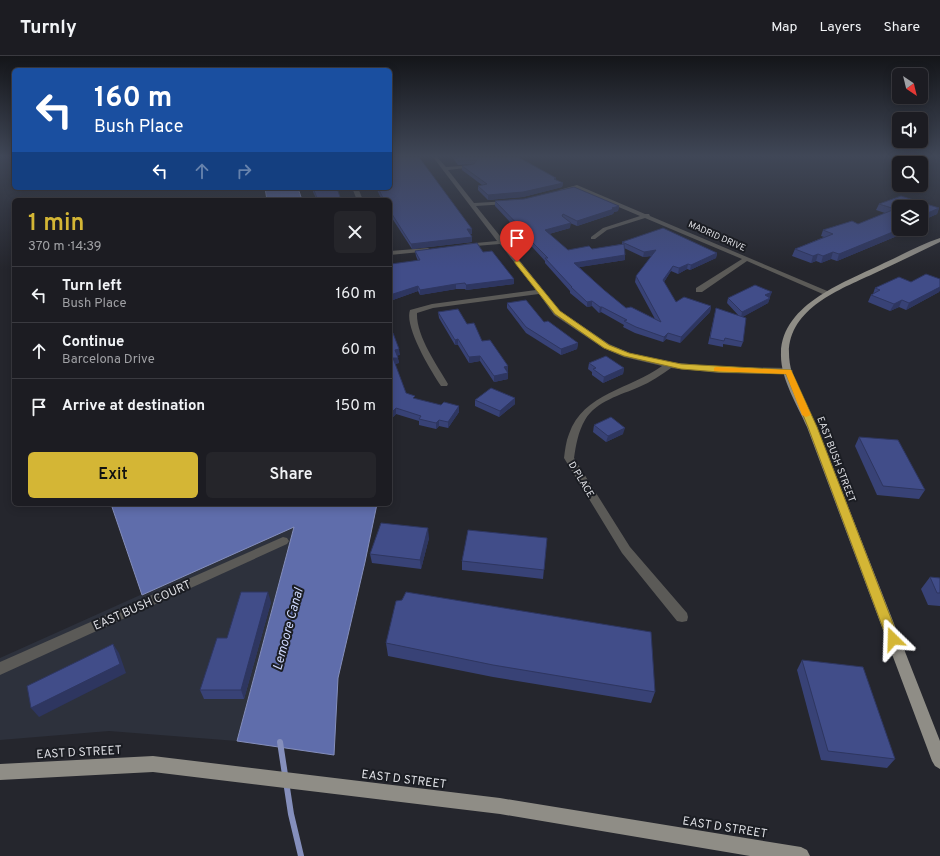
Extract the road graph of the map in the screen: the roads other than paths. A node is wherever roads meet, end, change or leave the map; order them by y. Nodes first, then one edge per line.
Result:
1 (464, 194) edge
2 (597, 194) edge
3 (512, 201) edge
4 (472, 205) junction
5 (647, 215) junction
6 (593, 238) dead end
7 (940, 240) edge
8 (501, 242) junction
9 (455, 247) edge
10 (439, 249) edge
11 (392, 253) edge
12 (746, 259) junction
13 (700, 290) dead end
14 (540, 292) junction
15 (828, 293) junction
16 (669, 365) junction
17 (789, 371) junction
18 (444, 384) dead end
19 (283, 541) dead end
20 (682, 617) dead end
21 (0, 669) edge
22 (940, 761) edge
23 (0, 772) edge
24 (801, 856) edge

1 - 4 street
2 - 5 street, MADRID DRIVE
3 - 4 street
4 - 8 street
5 - 6 street
5 - 12 street, MADRID DRIVE
7 - 15 main road, EAST BUSH STREET
8 - 9 street
8 - 14 street
10 - 11 street
12 - 13 street
12 - 15 street, MADRID DRIVE
14 - 16 street
14 - 18 street
15 - 17 main road, EAST BUSH STREET
16 - 17 street
16 - 20 street, D PLACE
17 - 22 main road, EAST BUSH STREET
19 - 21 street, EAST BUSH COURT
23 - 24 main road, EAST D STREET

